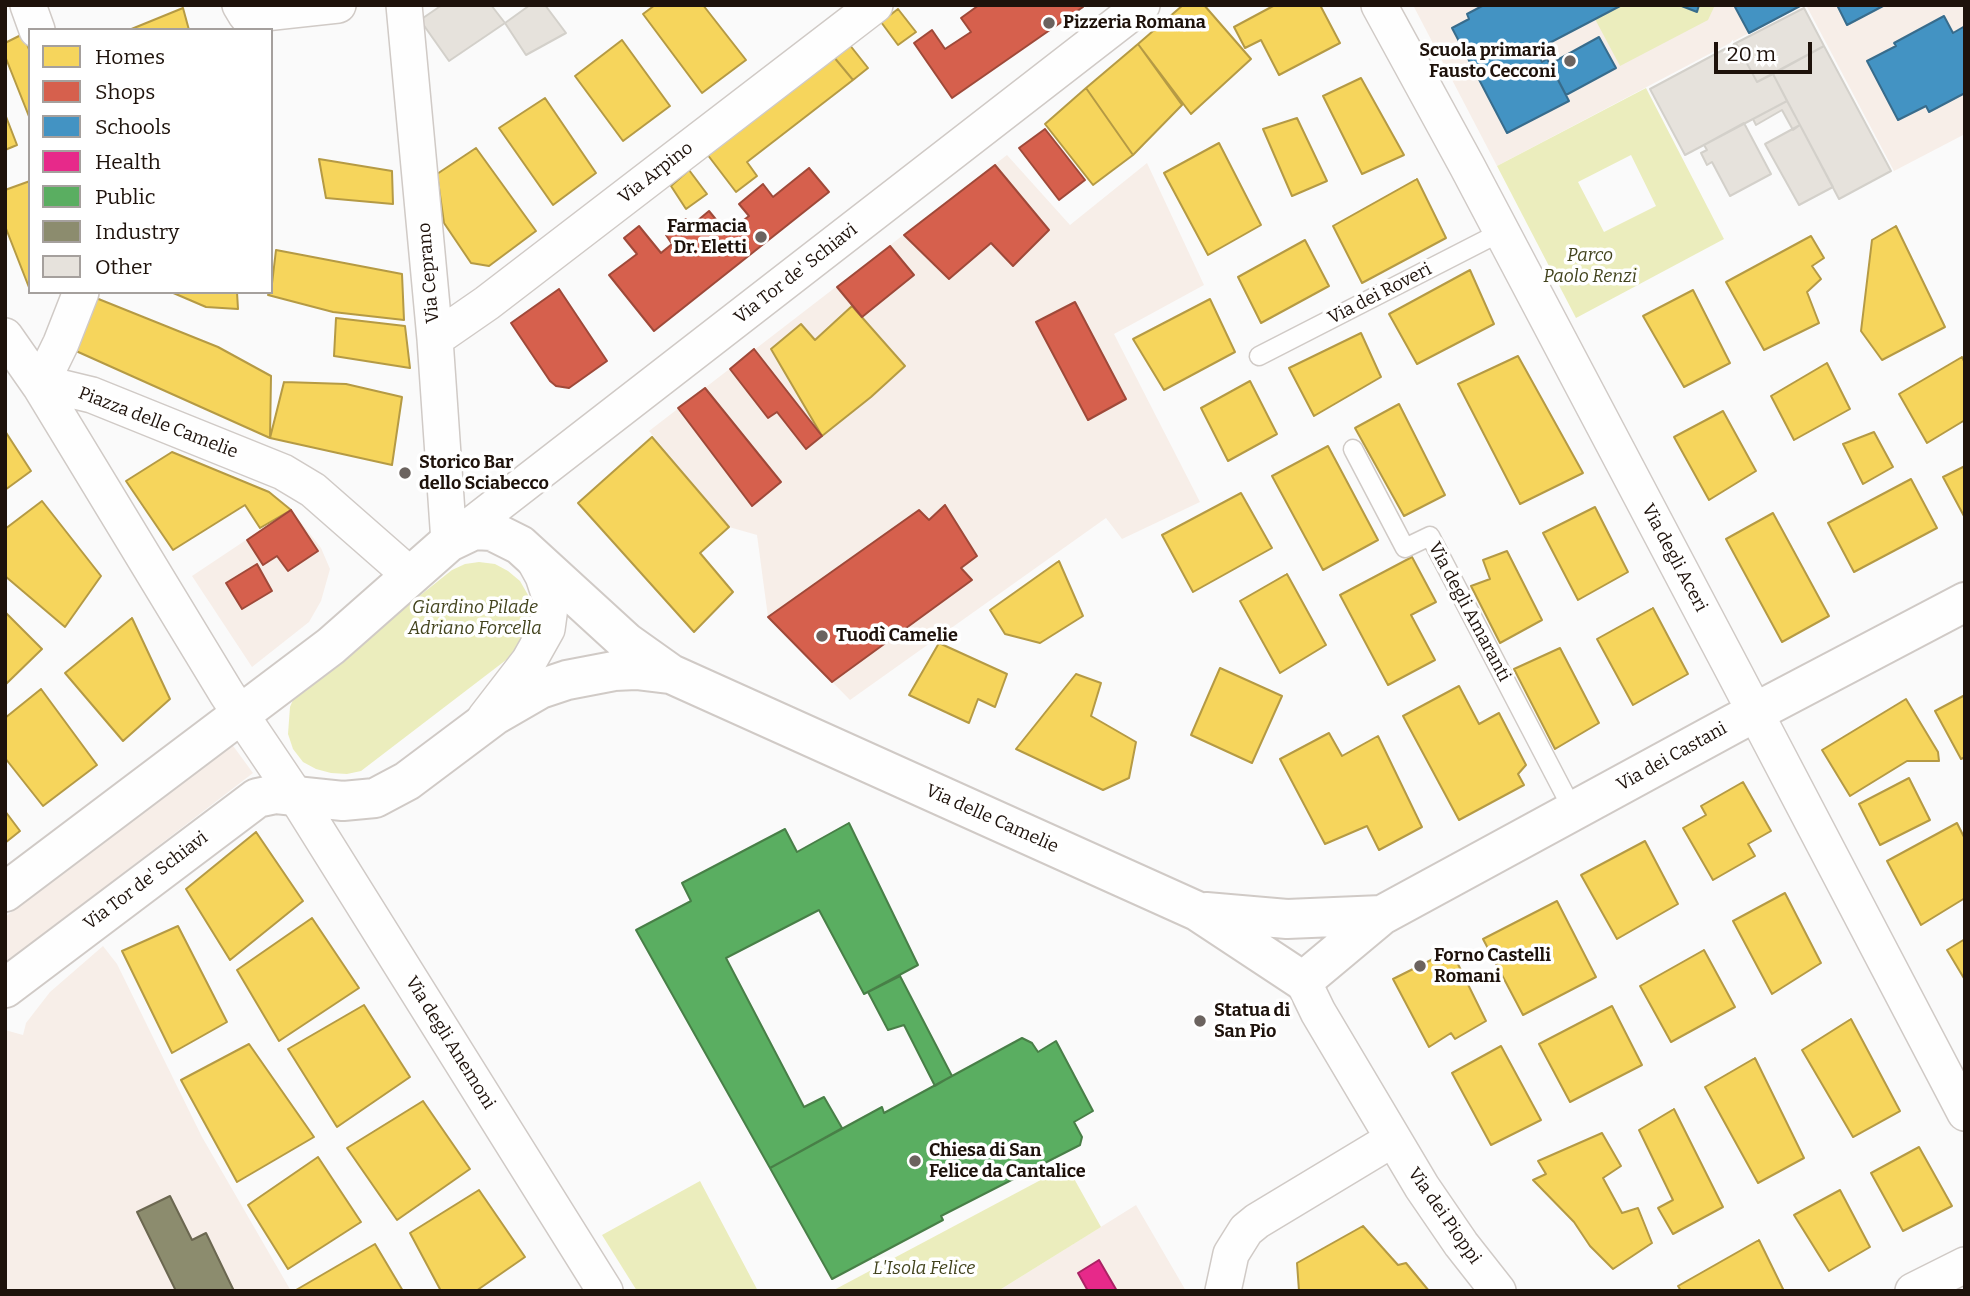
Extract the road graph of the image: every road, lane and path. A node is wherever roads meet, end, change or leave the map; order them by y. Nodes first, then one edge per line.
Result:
1 (28, 5) edge
2 (240, 5) edge
3 (338, 5) edge
4 (404, 5) edge
5 (875, 5) edge
6 (1379, 5) edge
7 (1131, 8) edge
8 (36, 28) edge
9 (1501, 232) junction
10 (80, 294) edge
11 (5, 336) edge
12 (435, 340) junction
13 (1259, 356) dead end
14 (40, 386) junction
15 (1353, 449) dead end
16 (449, 542) junction
17 (543, 565) junction
18 (411, 576) junction
19 (1965, 602) edge
20 (671, 674) junction
21 (1755, 712) junction
22 (241, 715) junction
23 (477, 728) junction
24 (295, 795) junction
25 (1574, 812) junction
26 (5, 892) edge
27 (1197, 911) junction
28 (1382, 915) junction
29 (1303, 981) junction
30 (5, 988) edge
31 (1965, 1113) edge
32 (1393, 1139) junction
33 (1965, 1265) edge
34 (605, 1291) edge
35 (1223, 1291) edge
36 (1499, 1291) edge
37 (1913, 1291) edge

1 - 8 street
2 - 3 street
4 - 12 street, Via Ceprano
5 - 12 street, Via Arpino
6 - 9 street, Via degli Aceri
7 - 16 street, Via Tor de' Schiavi
9 - 13 lane, Via dei Roveri
9 - 21 street, Via degli Aceri
10 - 14 street
11 - 14 street
12 - 16 street, Via Ceprano
14 - 18 street, Piazza delle Camelie
14 - 22 street, Piazza delle Camelie
15 - 25 lane, Via degli Amaranti
16 - 17 street
16 - 18 street
17 - 20 street, Via delle Camelie
17 - 23 street
18 - 22 street
19 - 21 street, Via dei Castani
20 - 23 street, Via delle Camelie
20 - 27 street, Via delle Camelie
21 - 25 street, Via dei Castani
21 - 31 street, Via degli Aceri
22 - 24 street, Piazza delle Camelie
22 - 26 street
23 - 24 street
24 - 30 street, Via Tor de' Schiavi
24 - 34 street, Via degli Anemoni
25 - 28 street, Via dei Castani
27 - 28 street, Via dei Castani
27 - 29 street, Via delle Camelie
28 - 29 street, Via dei Castani
29 - 32 street, Via dei Pioppi
32 - 35 street
32 - 36 street, Via dei Pioppi
33 - 37 street

